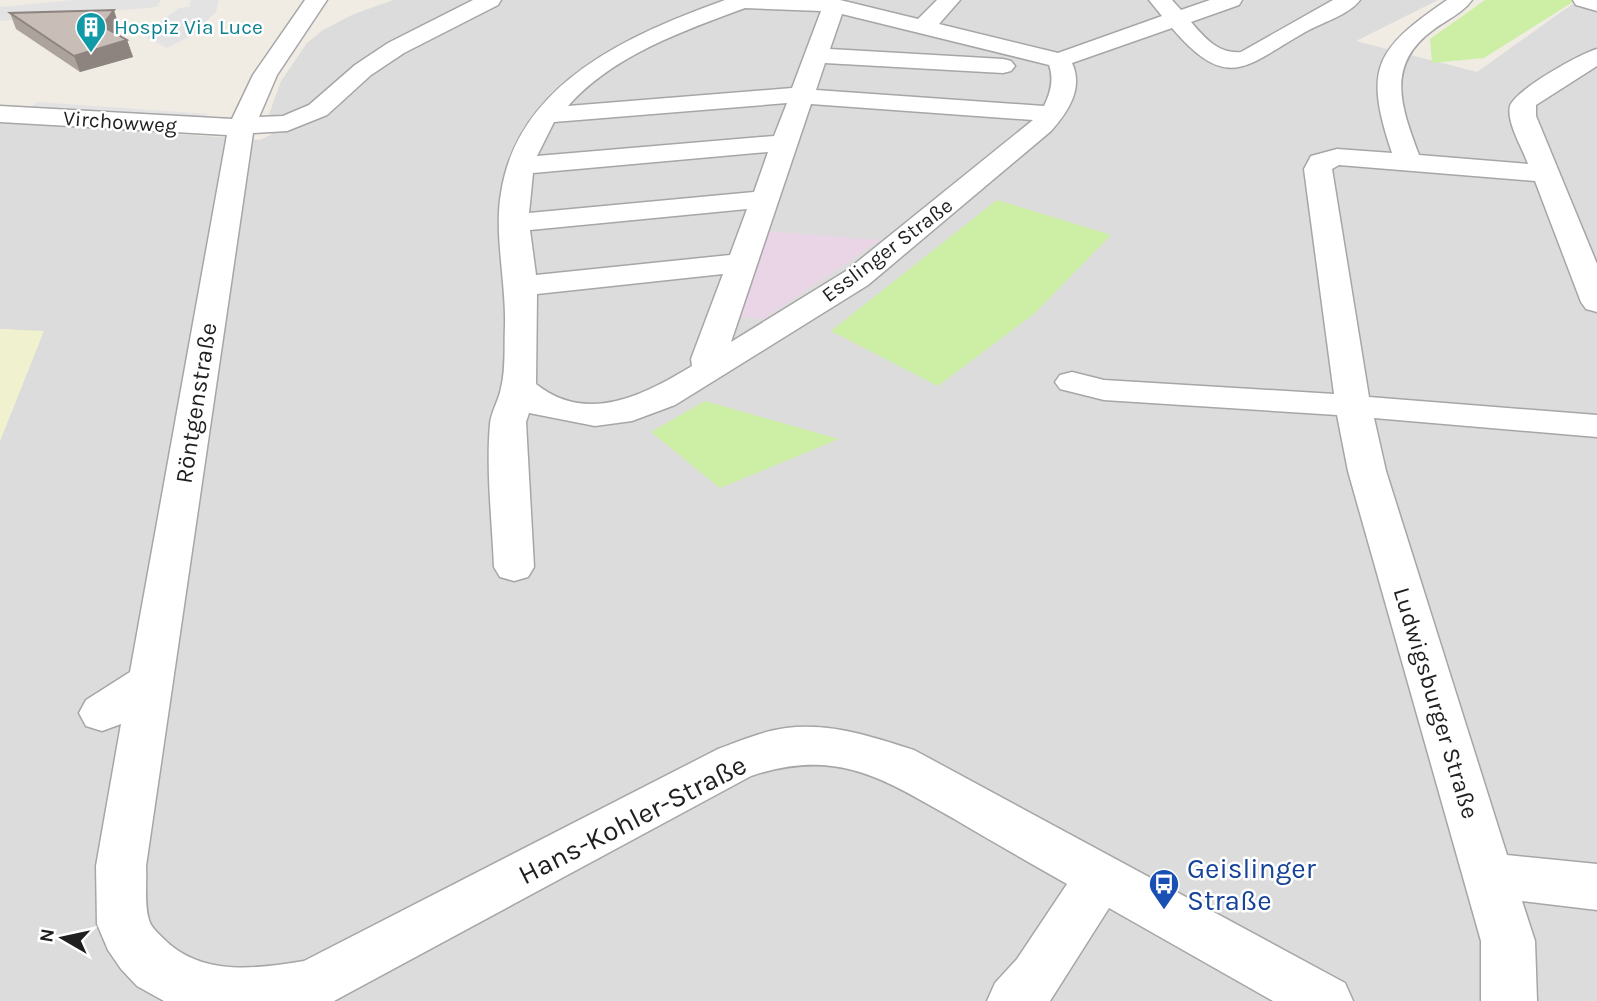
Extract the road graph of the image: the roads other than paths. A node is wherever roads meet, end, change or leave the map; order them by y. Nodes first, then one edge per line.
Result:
1 (316, 0) edge
2 (490, 0) edge
3 (949, 0) edge
4 (1160, 0) edge
5 (1231, 0) edge
6 (1349, 0) edge
7 (1461, 0) edge
8 (1584, 0) edge
9 (1597, 4) edge
10 (834, 5) junction
11 (1177, 19) junction
12 (923, 27) junction
13 (814, 55) junction
14 (1597, 56) edge
15 (1062, 65) junction
16 (801, 96) junction
17 (0, 114) edge
18 (1053, 114) junction
19 (548, 115) junction
20 (241, 128) junction
21 (783, 143) junction
22 (1408, 161) junction
23 (520, 166) junction
24 (1544, 173) junction
25 (764, 198) junction
26 (517, 223) junction
27 (742, 263) junction
28 (521, 286) junction
29 (1597, 302) edge
30 (709, 370) junction
31 (1072, 382) dead end
32 (519, 387) junction
33 (1353, 406) junction
34 (1597, 426) edge
35 (514, 568) dead end
36 (153, 679) junction
37 (102, 713) dead end
38 (130, 817) joint
39 (1490, 875) junction
40 (1101, 876) junction
41 (1597, 887) edge
42 (168, 994) edge
43 (1014, 1001) edge
44 (1325, 1001) edge
45 (1509, 1001) edge

1 - 20 street, Röntgenstraße
2 - 20 street
3 - 12 street
4 - 11 street
5 - 11 street
6 - 11 street
7 - 22 street
8 - 9 street
10 - 12 street
10 - 13 street
10 - 19 street
11 - 15 street
12 - 15 street
13 - 15 street
13 - 16 street
14 - 24 street
15 - 18 street, Esslinger Straße
16 - 18 street
16 - 19 street
16 - 21 street
17 - 20 street, Virchowweg
18 - 30 street, Esslinger Straße
19 - 23 street
20 - 36 street, Röntgenstraße
21 - 23 street
21 - 25 street
22 - 24 street, Ludwigsburger Straße
22 - 33 street, Ludwigsburger Straße
23 - 26 street
24 - 29 street
25 - 26 street
25 - 27 street
26 - 28 street
27 - 28 street
27 - 30 street
28 - 32 street
30 - 32 street, Esslinger Straße
31 - 33 street
32 - 35 street
33 - 34 street
33 - 39 street, Ludwigsburger Straße
36 - 37 street
36 - 38 street, Röntgenstraße
38 - 42 street, Hans-Kohler-Straße
39 - 41 street
39 - 45 street, Ludwigsburger Straße
40 - 42 street, Hans-Kohler-Straße
40 - 43 street
40 - 44 street, Hans-Kohler-Straße

